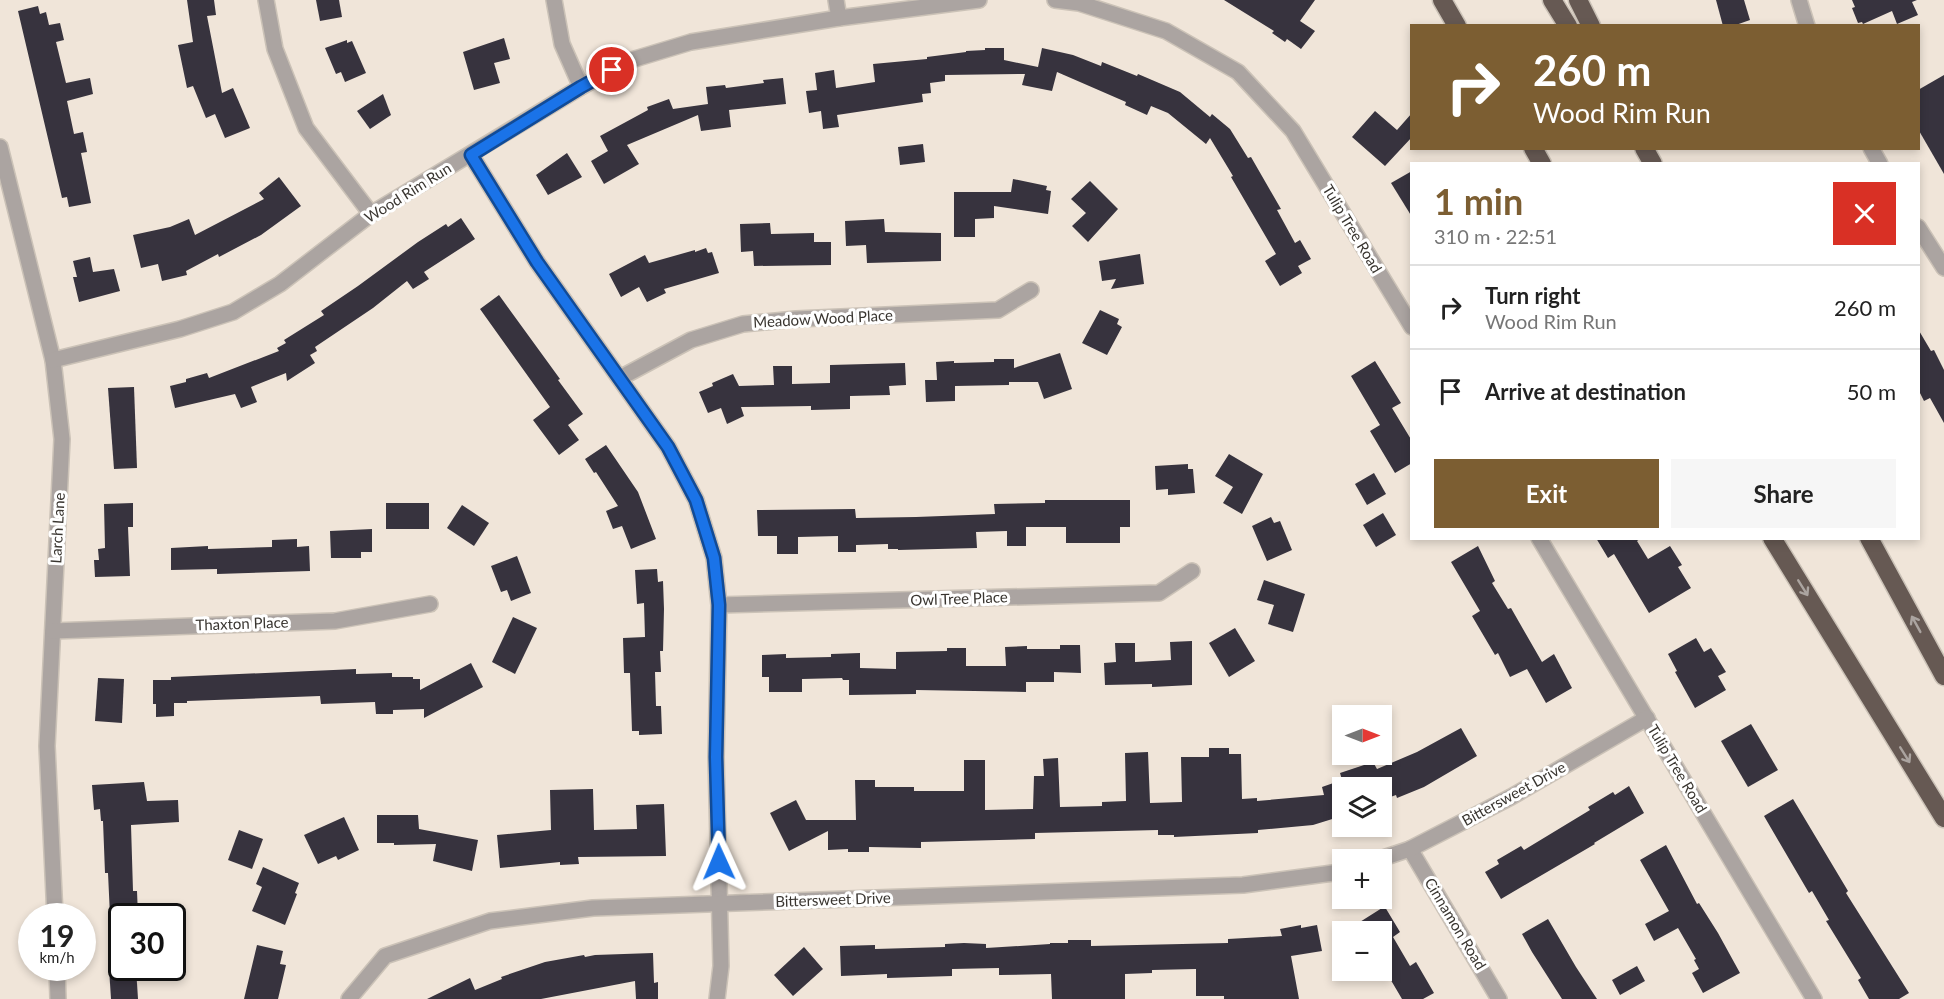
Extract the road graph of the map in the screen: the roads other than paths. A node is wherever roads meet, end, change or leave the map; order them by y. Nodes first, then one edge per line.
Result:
1 (266, 0) edge
2 (554, 0) edge
3 (836, 0) edge
4 (979, 0) edge
5 (1055, 0) edge
6 (1442, 0) edge
7 (1552, 0) edge
8 (1578, 0) edge
9 (1799, 0) edge
10 (1079, 2) edge
11 (839, 18) junction
12 (1456, 24) edge
13 (1567, 24) edge
14 (1591, 24) edge
15 (1806, 24) edge
16 (581, 87) junction
17 (0, 147) edge
18 (471, 155) junction
19 (371, 214) junction
20 (1920, 230) edge
21 (1944, 268) edge
22 (1031, 290) dead end
23 (1410, 324) edge
24 (53, 360) junction
25 (620, 378) junction
26 (1540, 540) edge
27 (1773, 540) edge
28 (1870, 540) edge
29 (1192, 571) dead end
30 (430, 604) dead end
31 (719, 605) junction
32 (53, 631) junction
33 (1944, 676) edge
34 (1647, 718) junction
35 (1944, 818) edge
36 (1410, 849) junction
37 (1392, 855) edge
38 (1332, 873) edge
39 (54, 903) edge
40 (720, 904) junction
41 (57, 981) edge
42 (58, 999) edge
43 (349, 999) edge
44 (717, 999) edge
45 (1499, 999) edge
46 (1815, 999) edge

1 - 19 street
2 - 16 street
3 - 11 street
4 - 11 street, Wood Rim Run
5 - 10 street
6 - 12 highway
7 - 13 highway
8 - 14 highway
9 - 15 street
10 - 23 street, Tulip Tree Road
11 - 16 street, Wood Rim Run
16 - 18 street, Wood Rim Run
17 - 24 street, Larch Lane
18 - 19 street, Wood Rim Run
18 - 25 street
19 - 24 street, Wood Rim Run
20 - 21 street
22 - 25 street, Meadow Wood Place
24 - 32 street, Larch Lane
25 - 31 street
26 - 34 street, Tulip Tree Road
27 -> 35 highway
33 -> 28 highway
29 - 31 street, Owl Tree Place
30 - 32 street, Thaxton Place
31 - 40 street
32 - 39 street, Larch Lane
34 - 36 street, Bittersweet Drive
34 - 46 street, Tulip Tree Road
36 - 37 street, Bittersweet Drive
36 - 45 street, Cinnamon Road
38 - 40 street, Bittersweet Drive
40 - 43 street, Bittersweet Drive
40 - 44 street
41 - 42 street

